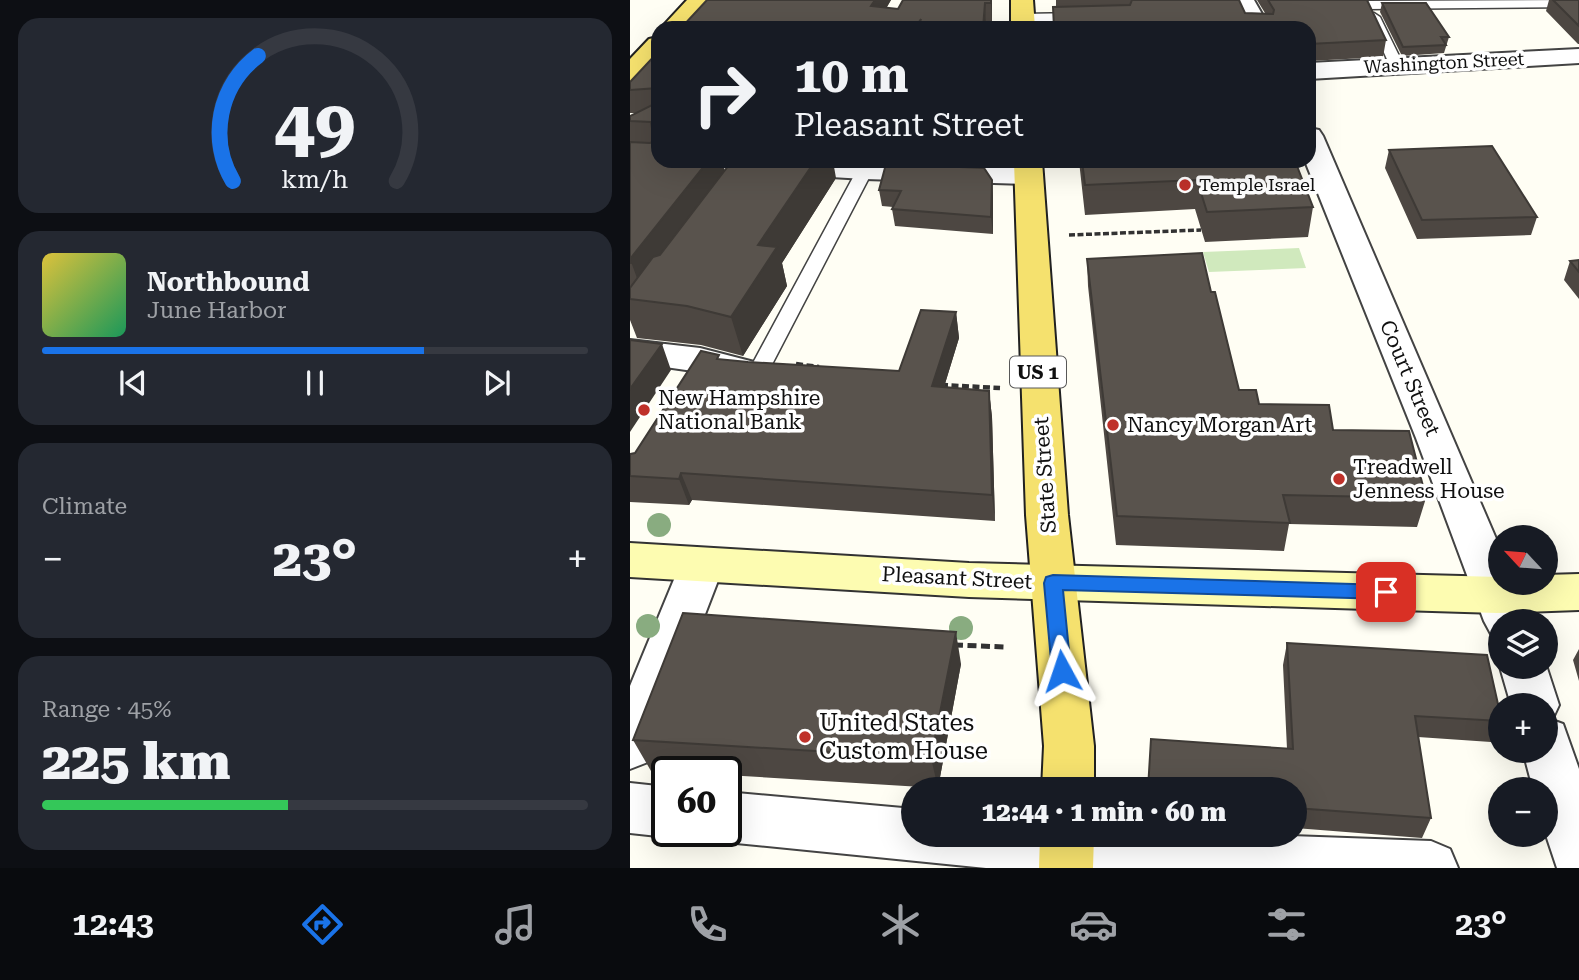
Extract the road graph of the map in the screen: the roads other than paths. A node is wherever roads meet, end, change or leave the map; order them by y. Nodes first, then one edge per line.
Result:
1 (700, 0) edge
2 (1243, 0) edge
3 (1367, 2) edge
4 (1455, 3) edge
5 (1579, 3) edge
6 (1022, 15) edge
7 (1089, 17) edge
8 (680, 21) edge
9 (1254, 21) edge
10 (651, 52) edge
11 (1579, 56) edge
12 (1397, 66) junction
13 (1316, 71) edge
14 (630, 74) edge
15 (1316, 153) edge
16 (746, 168) edge
17 (848, 168) edge
18 (1029, 168) edge
19 (865, 170) junction
20 (728, 193) edge
21 (630, 351) edge
22 (700, 360) junction
23 (761, 367) joint
24 (679, 392) edge
25 (630, 559) edge
26 (702, 565) junction
27 (1053, 583) junction
28 (1579, 592) edge
29 (1502, 608) edge
30 (630, 746) edge
31 (1552, 763) edge
32 (1068, 777) edge
33 (630, 808) edge
34 (651, 810) edge
35 (742, 819) edge
36 (901, 834) edge
37 (1028, 847) edge
38 (1066, 851) edge
39 (1579, 858) edge
40 (1431, 868) edge

1 - 8 main road
2 - 9 street
3 - 4 lane
3 - 12 lane
4 - 5 lane
6 - 7 lane
10 - 14 main road
11 - 12 street, Washington Street
12 - 13 street, Washington Street
15 - 29 street, Court Street
16 - 20 street
17 - 19 street
18 - 19 street
18 - 27 main road, State Street / US 1
19 - 23 lane
21 - 22 street
22 - 23 street
22 - 24 street
25 - 26 main road, Pleasant Street
26 - 27 main road, Pleasant Street
26 - 30 street
27 - 29 main road, Pleasant Street
27 - 32 main road, State Street / US 1
28 - 29 main road, Pleasant Street
31 - 39 street
33 - 34 street
35 - 36 street
37 - 38 street
38 - 40 street

